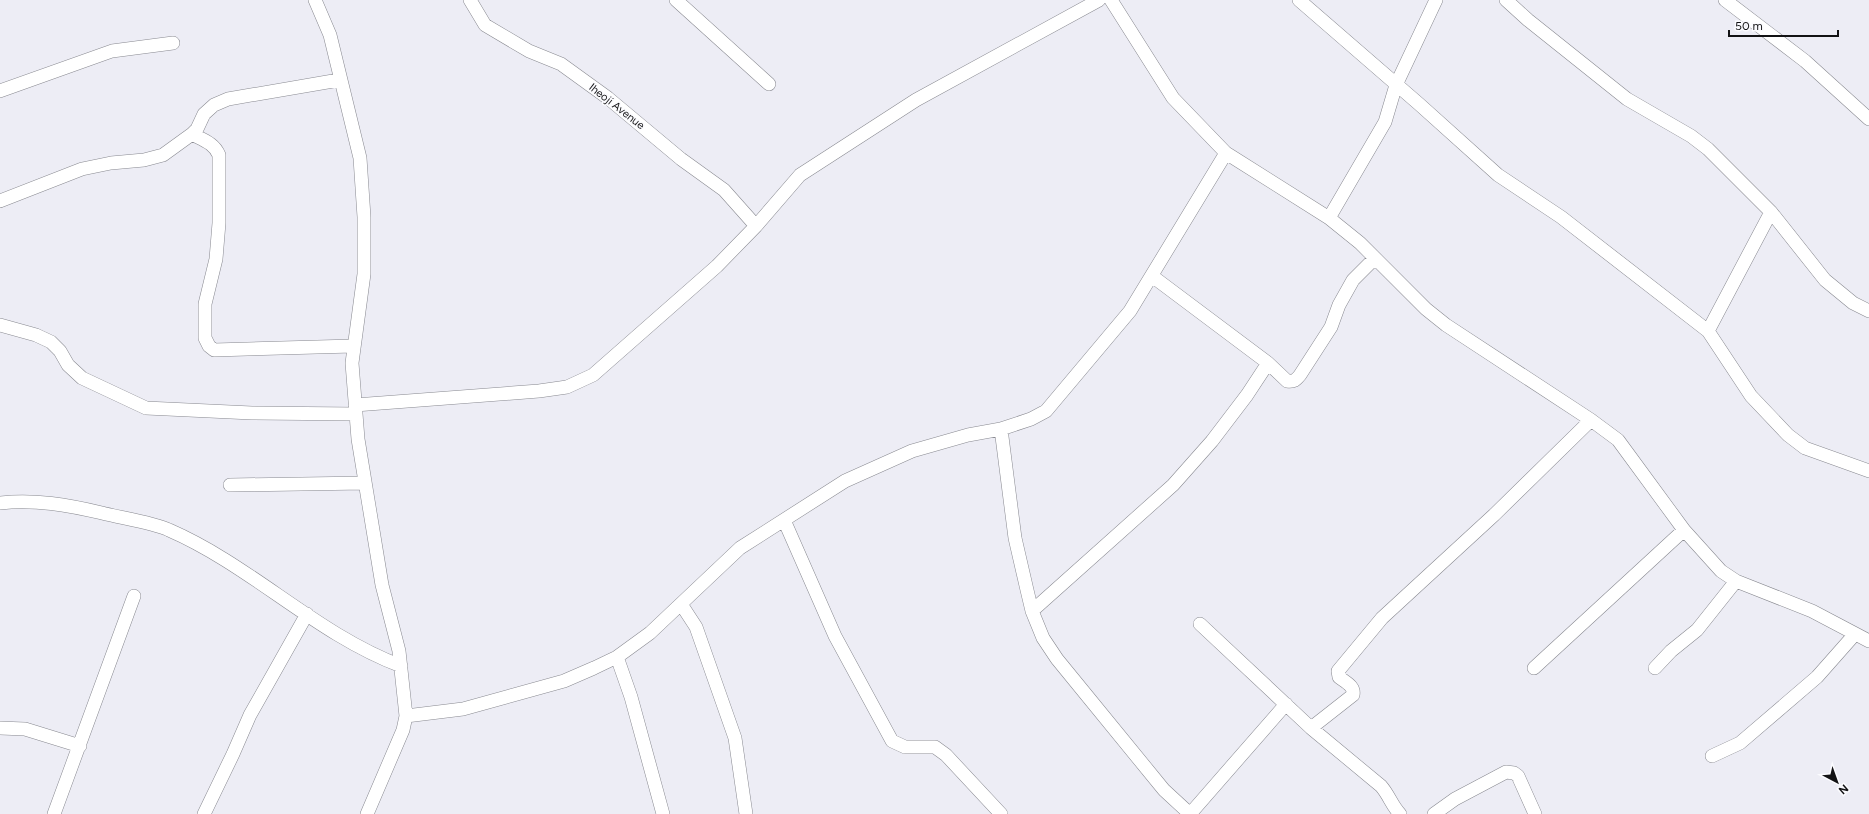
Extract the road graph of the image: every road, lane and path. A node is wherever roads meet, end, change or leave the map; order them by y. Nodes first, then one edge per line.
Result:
1 (315, 0) edge
2 (470, 0) edge
3 (676, 0) edge
4 (1099, 0) edge
5 (1111, 0) edge
6 (1299, 0) edge
7 (1436, 0) edge
8 (1506, 0) edge
9 (1725, 0) edge
10 (173, 43) dead end
11 (339, 80) junction
12 (769, 84) dead end
13 (1396, 85) junction
14 (0, 91) edge
15 (1869, 119) edge
16 (192, 134) junction
17 (1226, 153) junction
18 (0, 201) edge
19 (1771, 212) junction
20 (1329, 218) junction
21 (756, 226) junction
22 (1374, 258) junction
23 (1152, 276) junction
24 (1869, 311) edge
25 (0, 325) edge
26 (1708, 331) junction
27 (353, 346) junction
28 (1268, 363) junction
29 (356, 409) junction
30 (1591, 420) junction
31 (1001, 429) junction
32 (1869, 472) edge
33 (366, 483) junction
34 (230, 485) dead end
35 (0, 503) edge
36 (784, 520) junction
37 (1684, 530) junction
38 (1736, 581) junction
39 (134, 596) dead end
40 (680, 604) junction
41 (1032, 610) junction
42 (307, 614) junction
43 (1200, 624) dead end
44 (1855, 634) junction
45 (1869, 641) edge
46 (617, 657) junction
47 (401, 666) junction
48 (1534, 668) dead end
49 (1654, 668) dead end
50 (1286, 704) junction
51 (406, 716) junction
52 (0, 728) edge
53 (1311, 728) junction
54 (80, 746) junction
55 (1712, 756) dead end
56 (54, 814) edge
57 (204, 814) edge
58 (367, 814) edge
59 (663, 814) edge
60 (746, 814) edge
61 (1001, 814) edge
62 (1190, 814) edge
63 (1400, 814) edge
64 (1434, 814) edge
65 (1535, 814) edge

1 - 11 street
2 - 21 street, Iheoji Avenue
3 - 12 street
4 - 21 street
5 - 17 street
6 - 13 street
7 - 13 street
8 - 19 street
9 - 15 street
10 - 14 street
11 - 16 street
11 - 27 street
13 - 20 street
13 - 26 street
16 - 18 street
16 - 27 street
17 - 20 street
17 - 23 street
19 - 24 street
19 - 26 street
20 - 22 street
21 - 29 street
22 - 28 street
22 - 30 street
23 - 28 street
23 - 31 street
25 - 29 street
26 - 32 street
27 - 29 street
28 - 41 street
29 - 33 street
30 - 37 street
30 - 53 street
31 - 36 street
31 - 41 street
33 - 34 street
33 - 47 street
35 - 42 street
36 - 40 street
36 - 61 street
37 - 38 street
37 - 48 street
38 - 44 street
38 - 49 street
39 - 54 street
40 - 46 street
40 - 60 street
41 - 62 street
42 - 47 street
42 - 57 street
43 - 50 street
44 - 45 street
44 - 55 street
46 - 51 street
46 - 59 street
47 - 51 street
50 - 53 street
50 - 62 street
51 - 58 street
52 - 54 street
53 - 63 street
54 - 56 street
64 - 65 street

